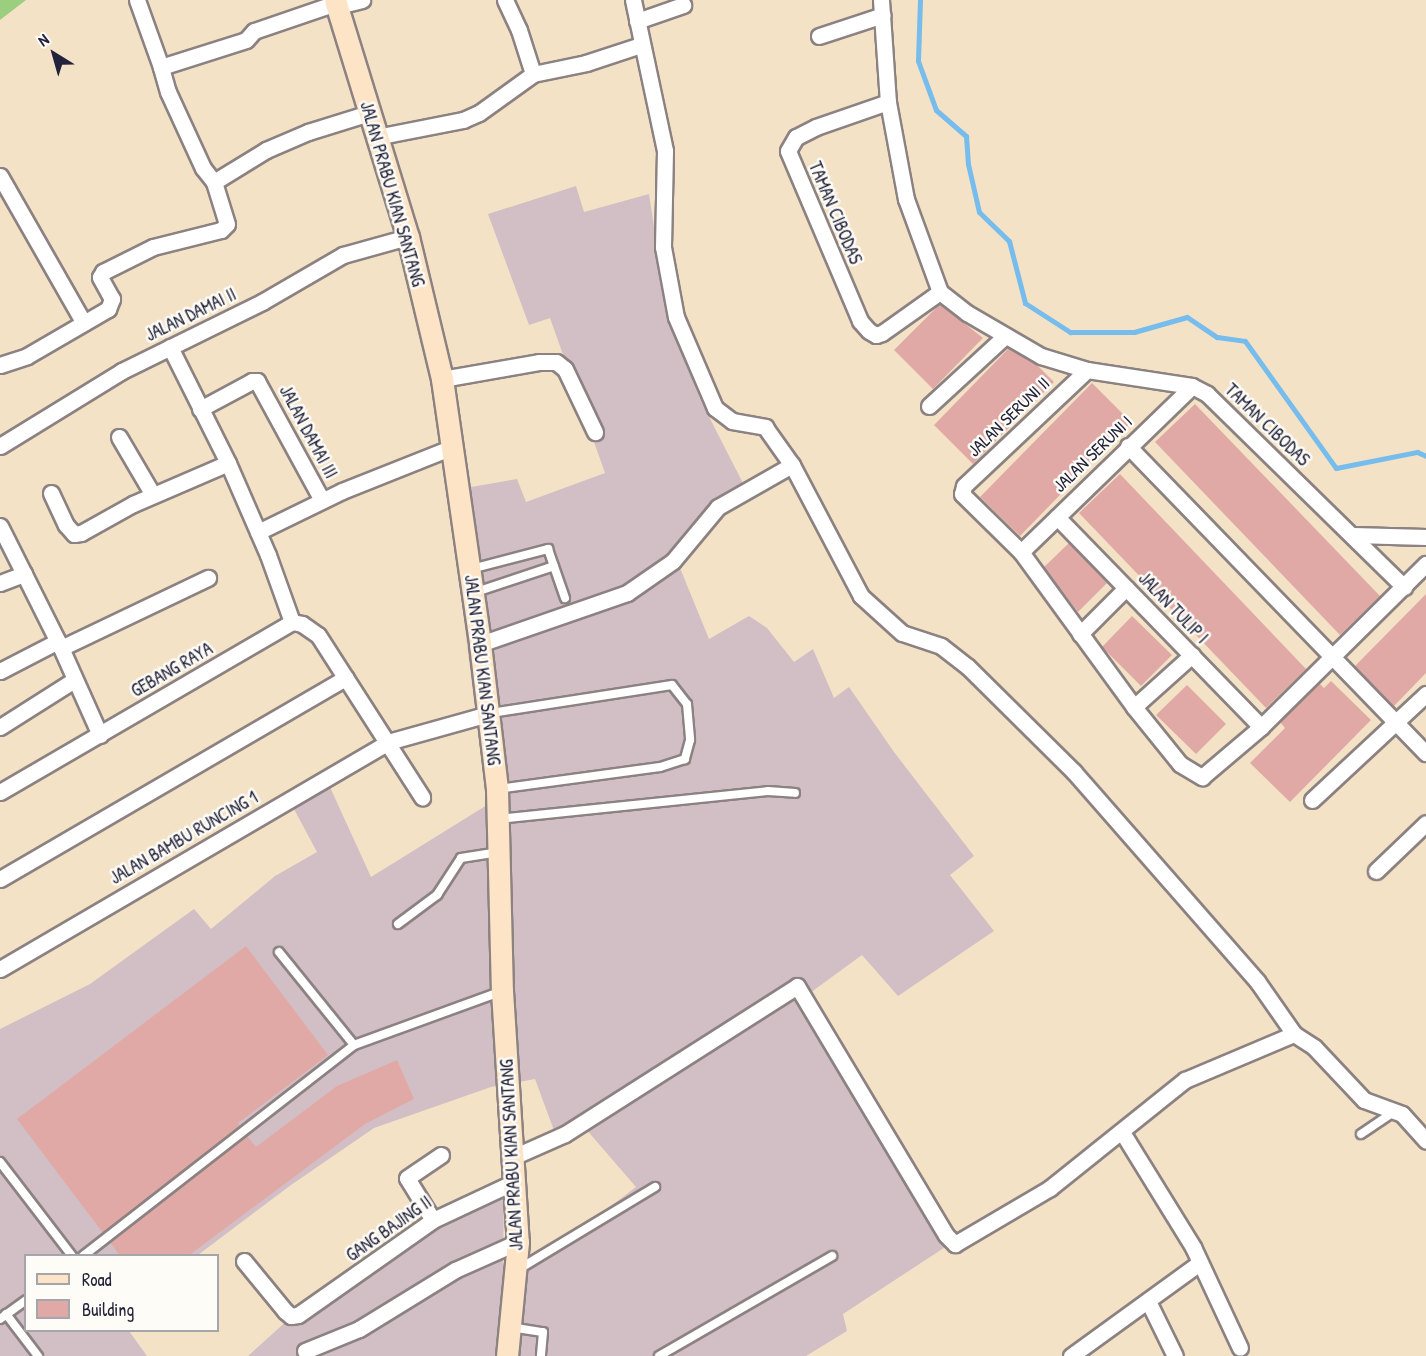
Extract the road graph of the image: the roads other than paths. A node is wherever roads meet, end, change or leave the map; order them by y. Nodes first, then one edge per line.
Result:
1 (137, 0) edge
2 (362, 0) edge
3 (505, 0) edge
4 (633, 0) edge
5 (333, 4) edge
6 (683, 5) dead end
7 (882, 8) edge
8 (637, 21) junction
9 (819, 36) dead end
10 (641, 45) junction
11 (162, 67) junction
12 (533, 74) junction
13 (888, 102) junction
14 (369, 113) junction
15 (376, 137) junction
16 (0, 176) edge
17 (213, 182) junction
18 (408, 237) junction
19 (940, 292) junction
20 (84, 322) junction
21 (1005, 336) junction
22 (170, 347) junction
23 (0, 365) edge
24 (1087, 370) junction
25 (442, 379) junction
26 (1192, 386) junction
27 (929, 406) dead end
28 (200, 409) junction
29 (595, 432) dead end
30 (119, 437) dead end
31 (0, 446) edge
32 (1128, 447) junction
33 (450, 448) junction
34 (228, 463) junction
35 (792, 465) junction
36 (51, 493) dead end
37 (153, 495) junction
38 (322, 500) junction
39 (1057, 517) junction
40 (0, 526) edge
41 (258, 532) junction
42 (1353, 535) junction
43 (1426, 537) edge
44 (1021, 552) junction
45 (1426, 564) edge
46 (554, 566) junction
47 (470, 569) junction
48 (24, 574) junction
49 (208, 578) dead end
50 (0, 583) edge
51 (1404, 587) junction
52 (1126, 588) junction
53 (473, 592) junction
54 (565, 598) dead end
55 (292, 622) junction
56 (1080, 634) junction
57 (59, 644) junction
58 (480, 644) junction
59 (1191, 655) junction
60 (1332, 657) junction
61 (0, 671) edge
62 (346, 678) junction
63 (74, 680) junction
64 (1426, 694) edge
65 (1134, 707) junction
66 (488, 714) junction
67 (1396, 722) junction
68 (1261, 726) junction
69 (0, 727) edge
70 (100, 735) junction
71 (388, 742) junction
72 (1426, 753) edge
73 (497, 789) junction
74 (0, 792) edge
75 (795, 793) dead end
76 (422, 798) dead end
77 (1312, 800) dead end
78 (498, 819) junction
79 (1424, 828) edge
80 (498, 851) junction
81 (1376, 871) dead end
82 (0, 879) edge
83 (398, 924) dead end
84 (279, 952) dead end
85 (0, 969) edge
86 (502, 991) junction
87 (1294, 1034) junction
88 (354, 1045) junction
89 (1394, 1112) junction
90 (1122, 1132) junction
91 (1360, 1134) dead end
92 (1426, 1141) edge
93 (441, 1155) dead end
94 (513, 1157) junction
95 (0, 1162) edge
96 (514, 1182) junction
97 (655, 1187) dead end
98 (433, 1220) junction
99 (518, 1242) junction
100 (70, 1254) edge
101 (86, 1254) edge
102 (832, 1256) dead end
103 (244, 1261) dead end
104 (1198, 1264) junction
105 (517, 1270) junction
106 (24, 1301) edge
107 (1148, 1301) junction
108 (3, 1317) edge
109 (509, 1327) junction
110 (1240, 1348) dead end
111 (305, 1351) dead end
112 (38, 1356) edge
113 (507, 1356) edge
114 (541, 1356) edge
115 (659, 1356) edge
116 (1071, 1356) edge
117 (1175, 1356) edge

1 - 11 street
2 - 5 street
3 - 12 street
4 - 8 street
5 - 11 street
5 - 14 main road, JALAN PRABU KIAN SANTANG
6 - 8 street
7 - 9 street
7 - 13 street
8 - 10 street
10 - 12 street
10 - 35 street
11 - 17 street
12 - 15 street
13 - 19 street
13 - 19 street, TAMAN CIBODAS
14 - 15 main road, JALAN PRABU KIAN SANTANG
14 - 17 street
15 - 18 main road, JALAN PRABU KIAN SANTANG
16 - 20 street
17 - 20 street
18 - 22 street, JALAN DAMAI II
18 - 25 main road, JALAN PRABU KIAN SANTANG
19 - 21 street, TAMAN CIBODAS
20 - 23 street
21 - 24 street, TAMAN CIBODAS
21 - 27 street
22 - 28 street
22 - 31 street, JALAN DAMAI II
24 - 26 street, TAMAN CIBODAS
24 - 44 street, JALAN SERUNI II
25 - 29 street
25 - 33 main road, JALAN PRABU KIAN SANTANG
26 - 32 street, JALAN SERUNI I
26 - 42 street, TAMAN CIBODAS
28 - 34 street
28 - 38 street, JALAN DAMAI III
30 - 37 street
32 - 39 street, JALAN SERUNI I
32 - 60 street
33 - 38 street, JALAN DAMAI III
33 - 47 main road, JALAN PRABU KIAN SANTANG
34 - 37 street
34 - 41 street
35 - 58 street
35 - 87 street
36 - 37 street
38 - 41 street
39 - 44 street, JALAN SERUNI I
39 - 52 street, JALAN TULIP I
40 - 48 street
41 - 55 street
42 - 43 street
42 - 51 street, TAMAN CIBODAS
44 - 56 street
45 - 51 street
46 - 47 lane
46 - 53 lane
46 - 54 lane
47 - 53 main road, JALAN PRABU KIAN SANTANG
48 - 50 street
48 - 57 street
49 - 57 street
51 - 60 street
52 - 56 street
52 - 59 street, JALAN TULIP I
53 - 58 main road, JALAN PRABU KIAN SANTANG
55 - 62 street
55 - 70 street, GEBANG RAYA
56 - 65 street
57 - 61 street
57 - 63 street
58 - 66 main road, JALAN PRABU KIAN SANTANG
59 - 65 street
59 - 68 street, JALAN TULIP I
60 - 67 street
60 - 68 street
62 - 71 street
62 - 82 street
63 - 69 street
63 - 70 street
64 - 67 street
65 - 68 street
66 - 71 street
66 - 73 main road, JALAN PRABU KIAN SANTANG
66 - 73 lane
67 - 72 street
67 - 77 street
70 - 74 street, GEBANG RAYA
71 - 76 street
71 - 85 street, JALAN BAMBU RUNCING 1
73 - 78 main road, JALAN PRABU KIAN SANTANG
75 - 78 lane
78 - 80 main road, JALAN PRABU KIAN SANTANG
79 - 81 street
80 - 83 lane
80 - 86 main road, JALAN PRABU KIAN SANTANG
84 - 88 lane
86 - 88 lane
86 - 94 main road, JALAN PRABU KIAN SANTANG
87 - 89 street
87 - 90 street
88 - 101 lane
89 - 91 lane
89 - 92 street
90 - 94 street
90 - 104 street
93 - 98 street
94 - 96 main road, JALAN PRABU KIAN SANTANG
95 - 100 lane
96 - 98 street, GANG BAJING II
96 - 99 main road, JALAN PRABU KIAN SANTANG
97 - 105 lane
98 - 103 street, GANG BAJING II
99 - 105 main road, JALAN PRABU KIAN SANTANG
99 - 111 street
102 - 115 lane
104 - 107 street
104 - 110 street
105 - 109 main road, JALAN PRABU KIAN SANTANG
106 - 108 lane
107 - 116 street
107 - 117 street
108 - 112 lane
109 - 113 main road, JALAN PRABU KIAN SANTANG
109 - 114 lane

